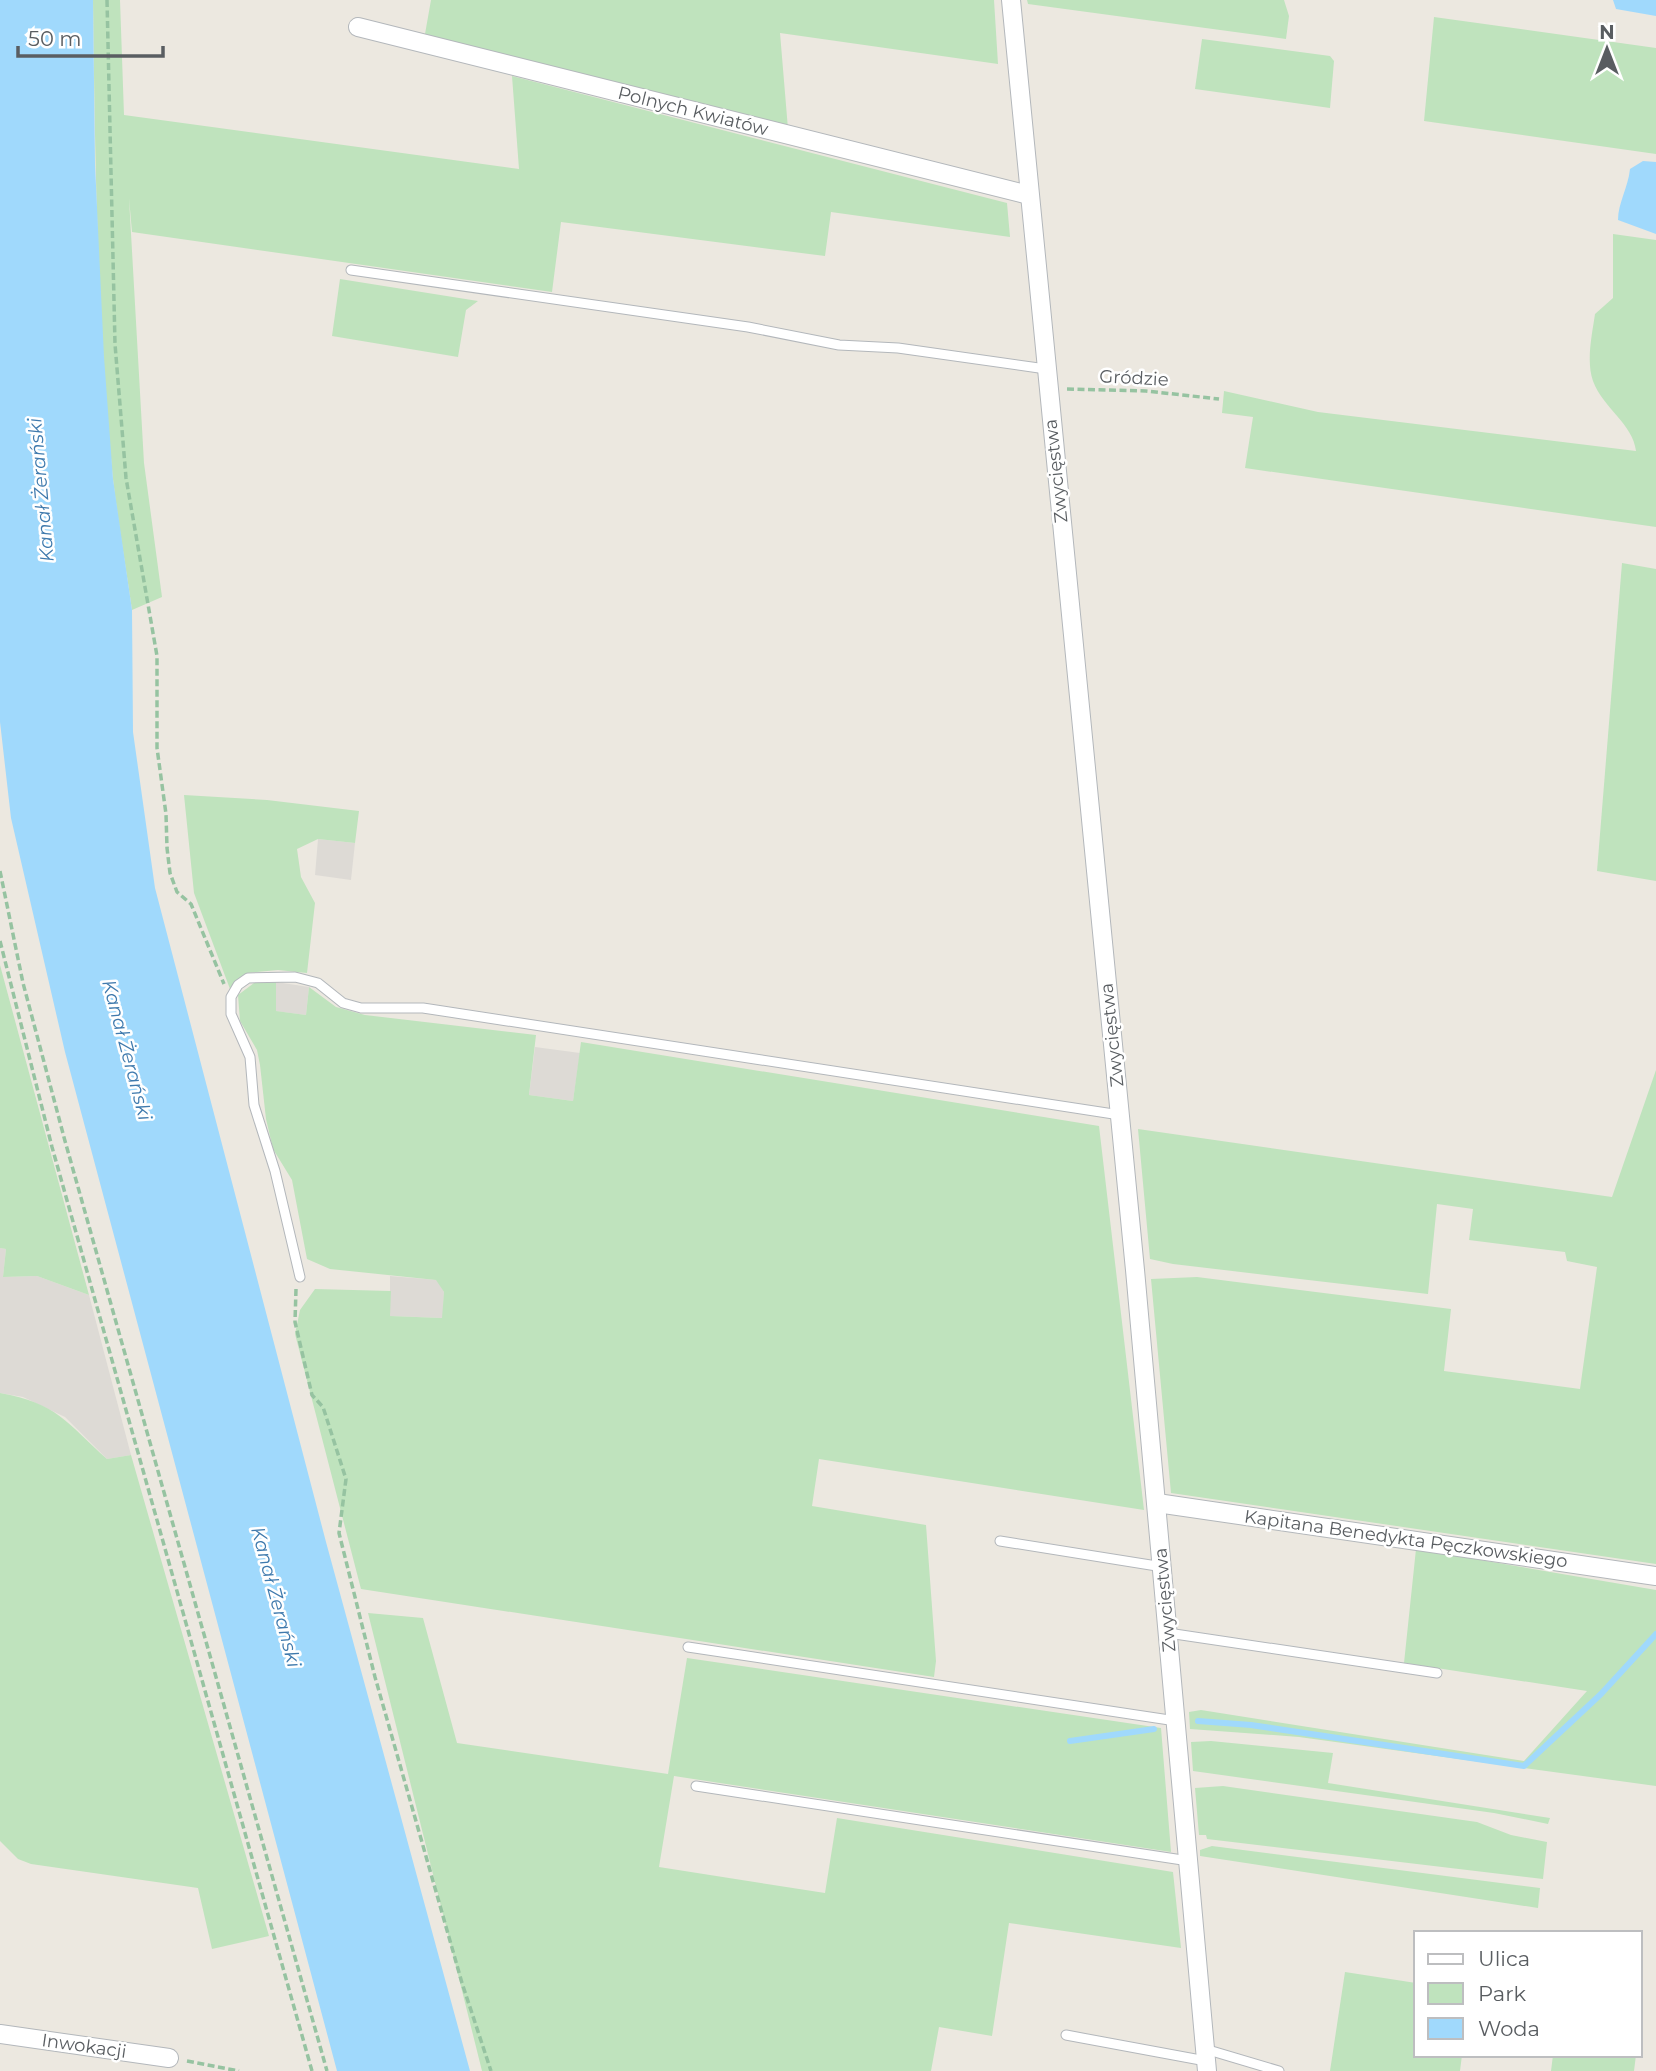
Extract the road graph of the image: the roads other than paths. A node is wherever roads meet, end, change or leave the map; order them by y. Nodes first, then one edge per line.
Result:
1 (1011, 0) edge
2 (358, 27) dead end
3 (1029, 195) junction
4 (351, 271) dead end
5 (1046, 369) junction
6 (1120, 1115) junction
7 (300, 1277) road end
8 (1157, 1503) junction
9 (1000, 1541) dead end
10 (1163, 1567) junction
11 (1656, 1576) edge
12 (1168, 1633) junction
13 (688, 1647) dead end
14 (1437, 1673) dead end
15 (1176, 1721) junction
16 (696, 1786) dead end
17 (1189, 1861) junction
18 (0, 2034) edge
19 (1066, 2035) dead end
20 (169, 2058) road end
21 (1206, 2060) edge
22 (1279, 2071) edge

1 - 3 street, Zwycięstwa
2 - 3 street, Polnych Kwiatów
3 - 5 street, Zwycięstwa
4 - 5 lane
5 - 6 street, Zwycięstwa
6 - 7 lane
6 - 8 street, Zwycięstwa
8 - 10 street, Zwycięstwa
8 - 11 street, Kapitana Benedykta Pęczkowskiego
9 - 10 lane
10 - 12 street, Zwycięstwa
12 - 14 lane
12 - 15 street, Zwycięstwa
13 - 15 lane
15 - 17 street, Zwycięstwa
16 - 17 lane
17 - 21 street, Zwycięstwa
18 - 20 street, Inwokacji
19 - 21 lane
21 - 22 lane

